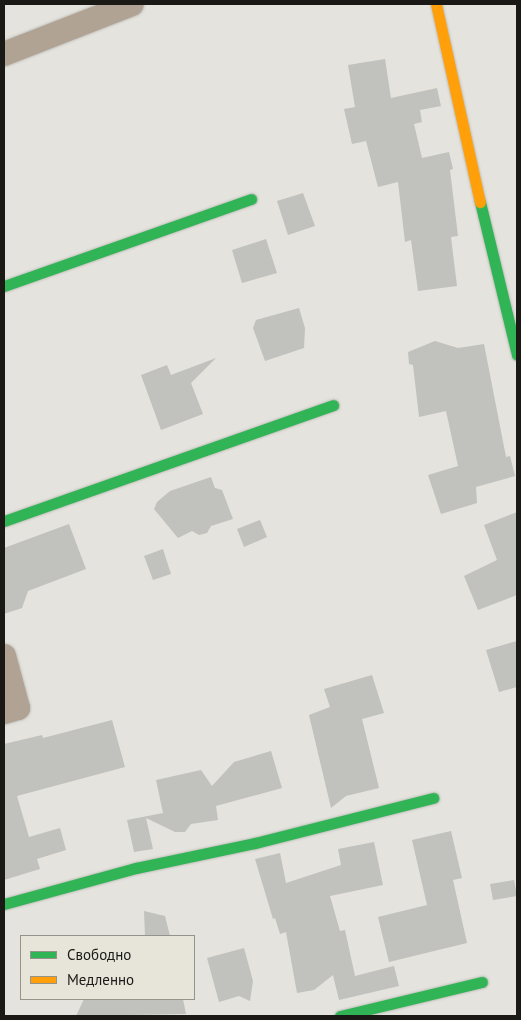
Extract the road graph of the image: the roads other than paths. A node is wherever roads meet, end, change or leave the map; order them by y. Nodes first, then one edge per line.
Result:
1 (132, 4) edge
2 (436, 4) edge
3 (4, 54) edge
4 (251, 199) dead end
5 (4, 286) edge
6 (517, 355) edge
7 (333, 405) dead end
8 (4, 521) edge
9 (4, 656) edge
10 (4, 712) edge
11 (433, 798) dead end
12 (4, 904) edge
13 (482, 982) dead end
14 (340, 1016) edge

1 - 3 street
2 - 6 street
4 - 5 street
7 - 8 street
9 - 10 street
11 - 12 street
13 - 14 street

